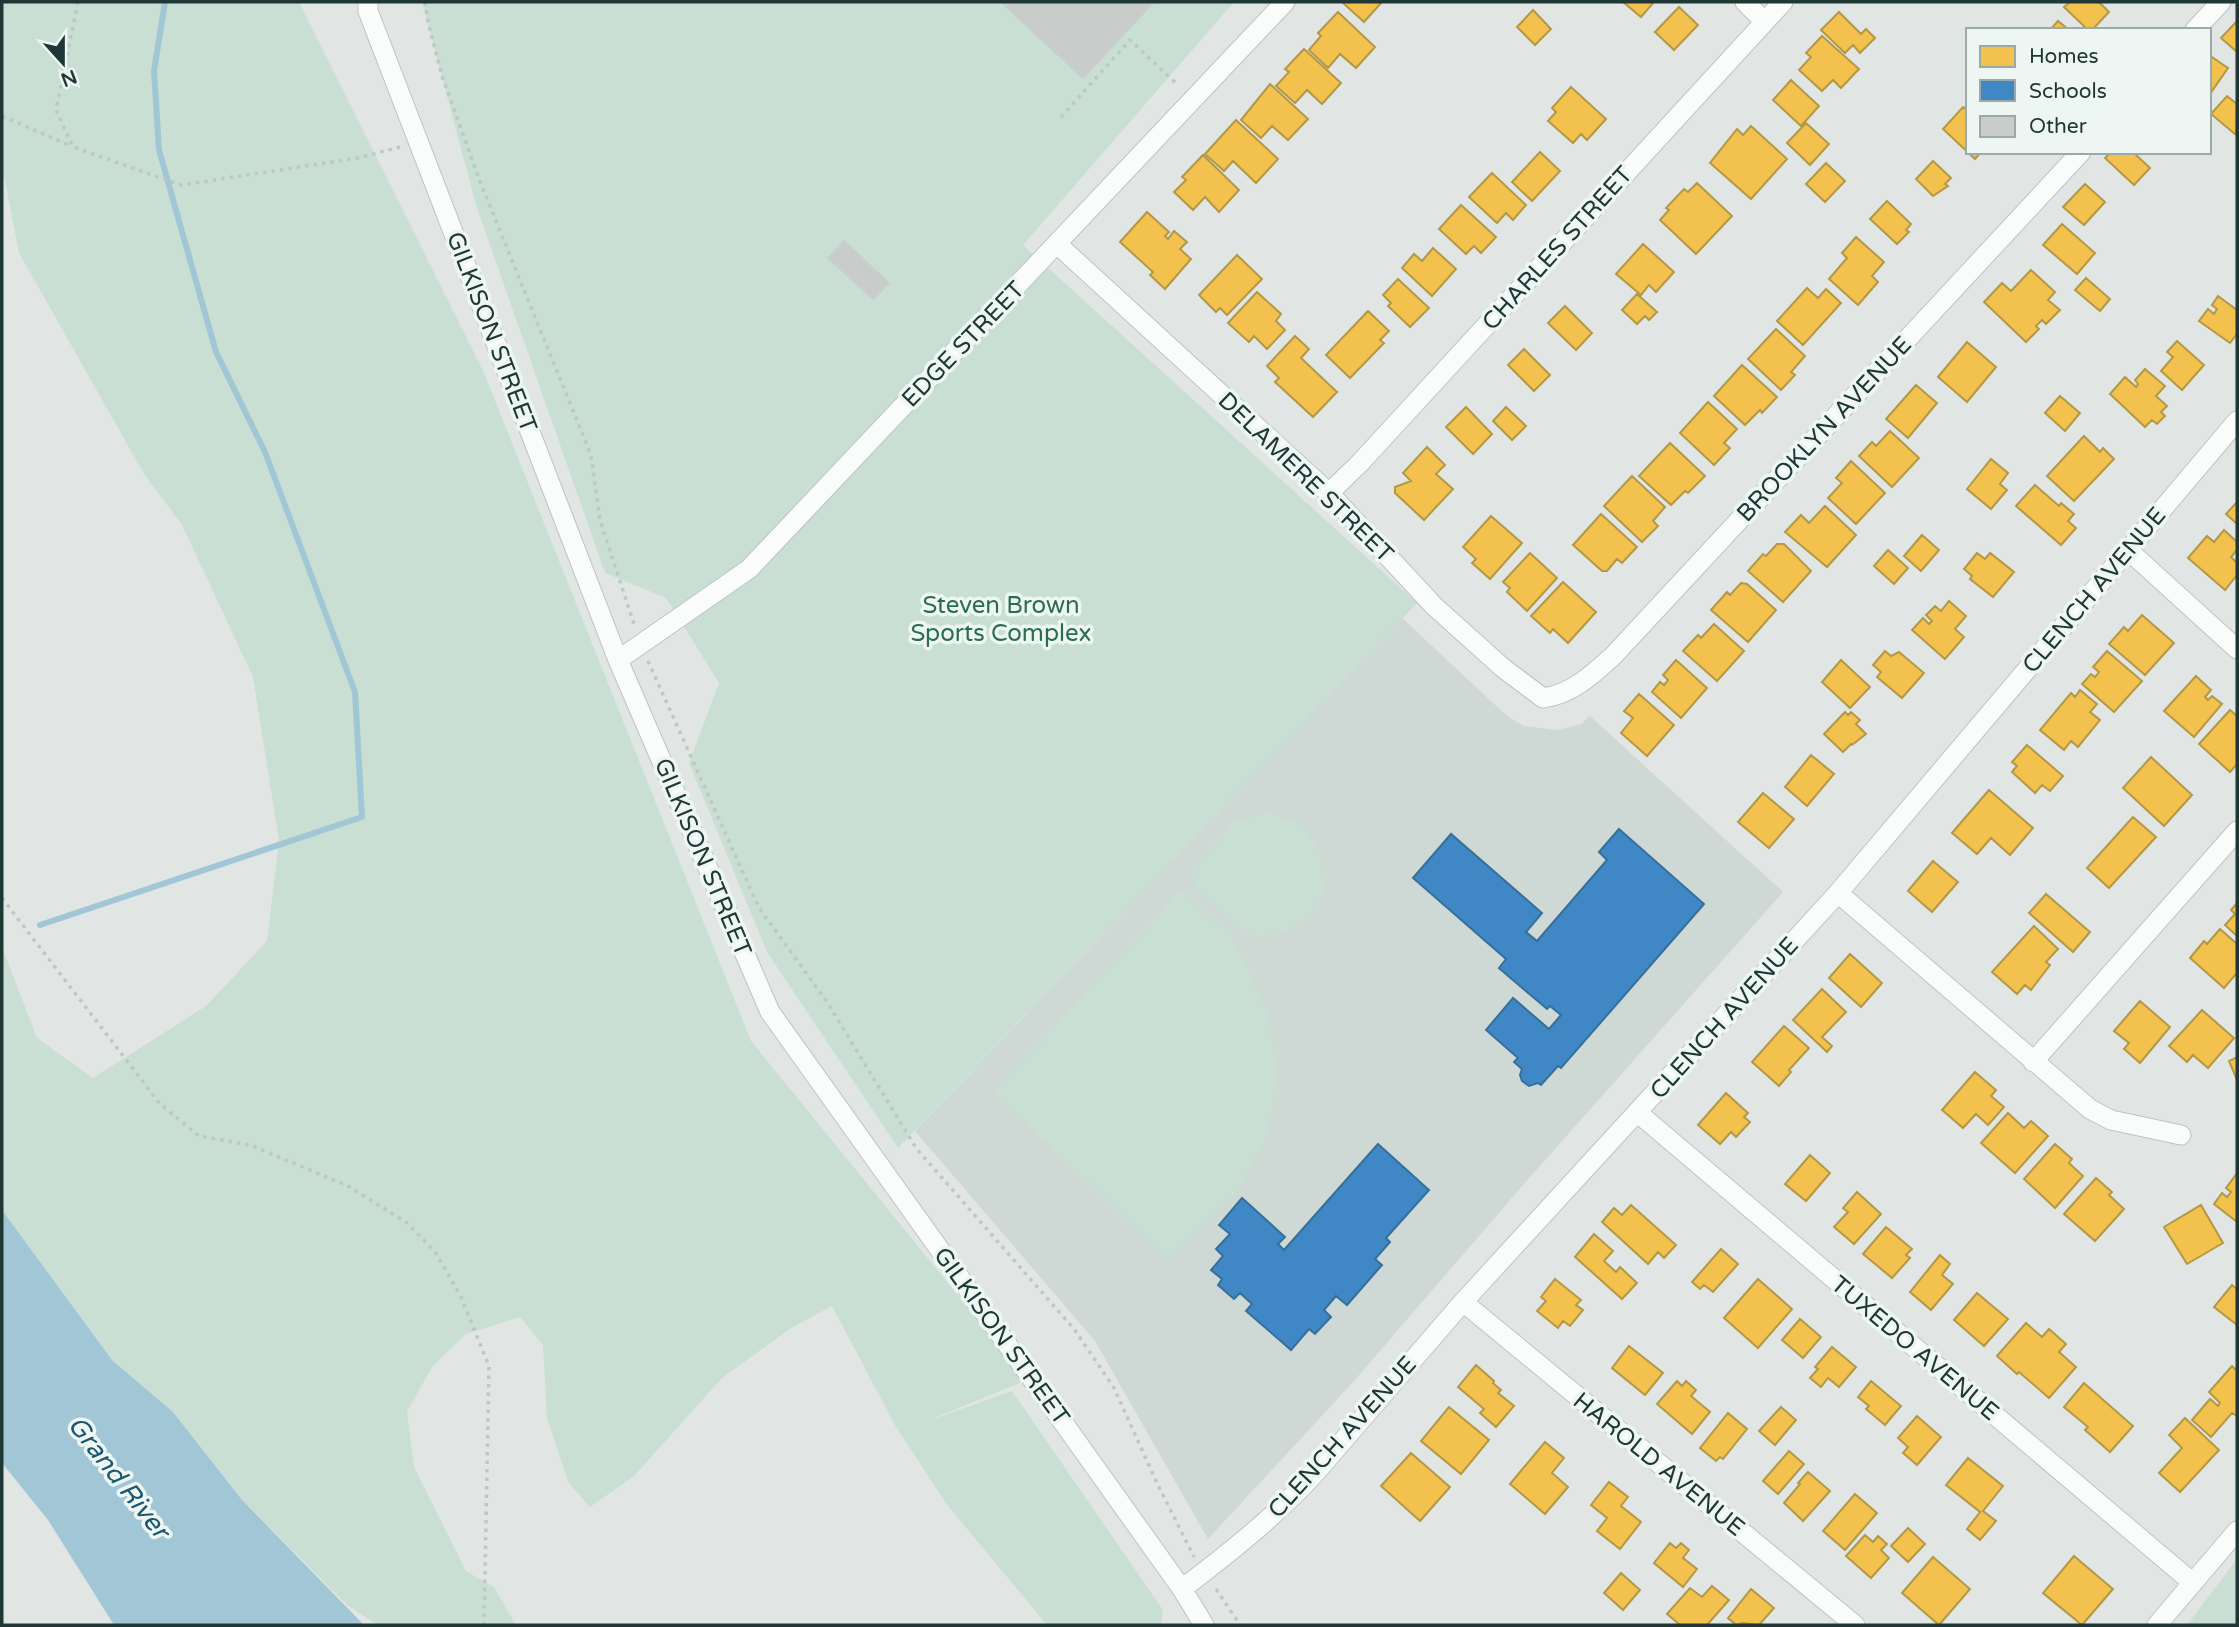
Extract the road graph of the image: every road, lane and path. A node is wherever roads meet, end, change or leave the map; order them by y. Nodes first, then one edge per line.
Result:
1 (78, 2) edge
2 (368, 2) edge
3 (425, 2) edge
4 (1285, 2) edge
5 (1745, 2) edge
6 (1783, 2) edge
7 (2221, 2) edge
8 (1764, 21) junction
9 (2197, 28) edge
10 (1193, 99) junction
11 (2, 117) edge
12 (1061, 117) dead end
13 (419, 142) junction
14 (73, 147) junction
15 (2079, 154) edge
16 (1057, 244) junction
17 (2237, 421) edge
18 (1329, 493) junction
19 (2128, 550) junction
20 (640, 644) junction
21 (2237, 649) edge
22 (618, 660) junction
23 (1559, 696) joint
24 (2237, 831) edge
25 (1838, 893) junction
26 (2, 898) edge
27 (2033, 1062) junction
28 (1638, 1113) junction
29 (2182, 1135) dead end
30 (1463, 1302) junction
31 (2237, 1531) edge
32 (1203, 1573) junction
33 (2193, 1583) junction
34 (1182, 1589) junction
35 (484, 1625) edge
36 (1204, 1625) edge
37 (1240, 1625) edge
38 (1855, 1625) edge
39 (2157, 1625) edge

1 - 14 path
2 - 13 street, GILKISON STREET
3 - 20 path
4 - 10 street, EDGE STREET
5 - 8 street
6 - 8 street, CHARLES STREET
7 - 9 street
8 - 18 street, CHARLES STREET
10 - 12 path
10 - 16 street, EDGE STREET
11 - 14 path
13 - 14 path
13 - 22 street, GILKISON STREET
15 - 23 street, BROOKLYN AVENUE
16 - 18 street, DELAMERE STREET
16 - 20 street, EDGE STREET
17 - 19 street, CLENCH AVENUE
18 - 23 street, DELAMERE STREET
19 - 21 street
19 - 25 street, CLENCH AVENUE
20 - 22 street, EDGE STREET
20 - 32 path
22 - 34 street, GILKISON STREET
24 - 27 street
25 - 27 street
25 - 28 street, CLENCH AVENUE
26 - 35 path
27 - 29 street
28 - 30 street, CLENCH AVENUE
28 - 33 street, TUXEDO AVENUE
30 - 32 street, CLENCH AVENUE
30 - 38 street, HAROLD AVENUE
31 - 33 street
32 - 34 street, CLENCH AVENUE
32 - 37 path
33 - 39 street
34 - 36 street, GILKISON STREET

